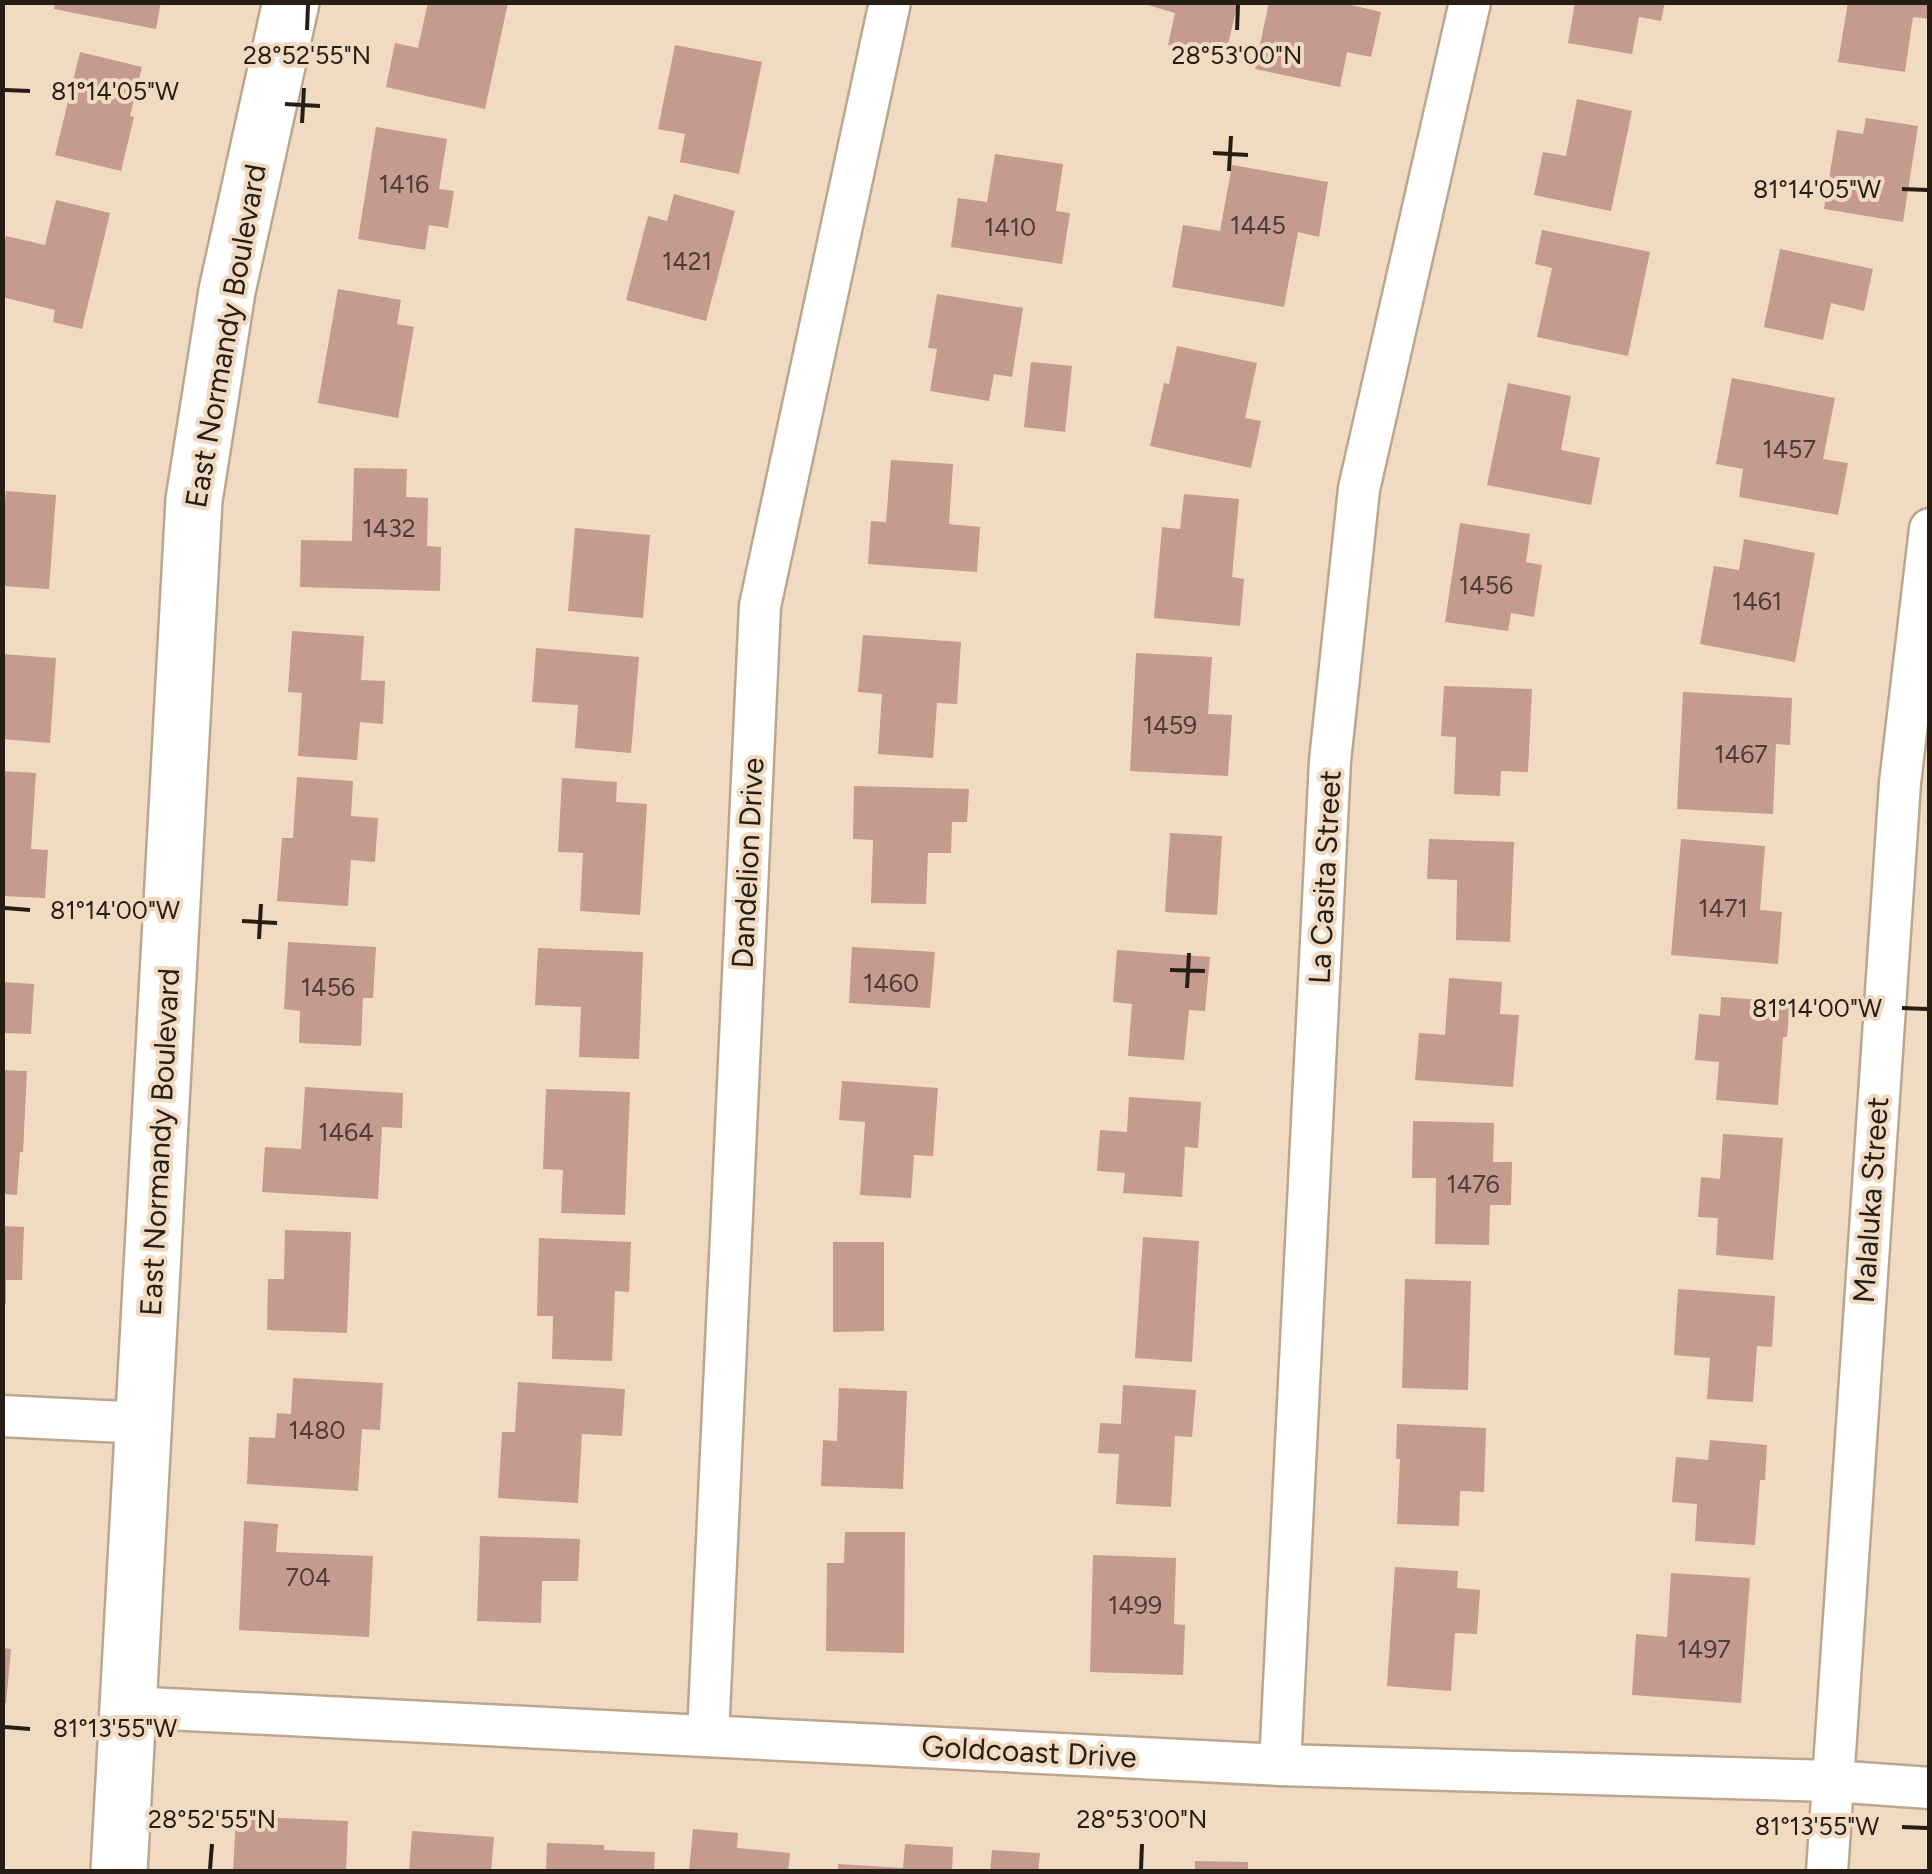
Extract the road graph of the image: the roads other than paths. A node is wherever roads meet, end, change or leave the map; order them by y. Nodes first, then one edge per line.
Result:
1 (291, 2) edge
2 (890, 2) edge
3 (1470, 2) edge
4 (1930, 529) edge
5 (2, 1416) edge
6 (145, 1423) junction
7 (128, 1708) junction
8 (708, 1736) junction
9 (1280, 1765) junction
10 (1832, 1781) junction
11 (1930, 1788) edge
12 (119, 1872) edge
13 (1827, 1872) edge

1 - 6 street, East Normandy Boulevard
2 - 8 street, Dandelion Drive
3 - 9 street, La Casita Street
4 - 10 street, Malaluka Street
5 - 6 street
6 - 7 street, East Normandy Boulevard
7 - 8 street, Goldcoast Drive
7 - 12 street, East Normandy Boulevard
8 - 9 street, Goldcoast Drive
9 - 10 street, Goldcoast Drive
10 - 11 street, Goldcoast Drive
10 - 13 street, Malaluka Street

